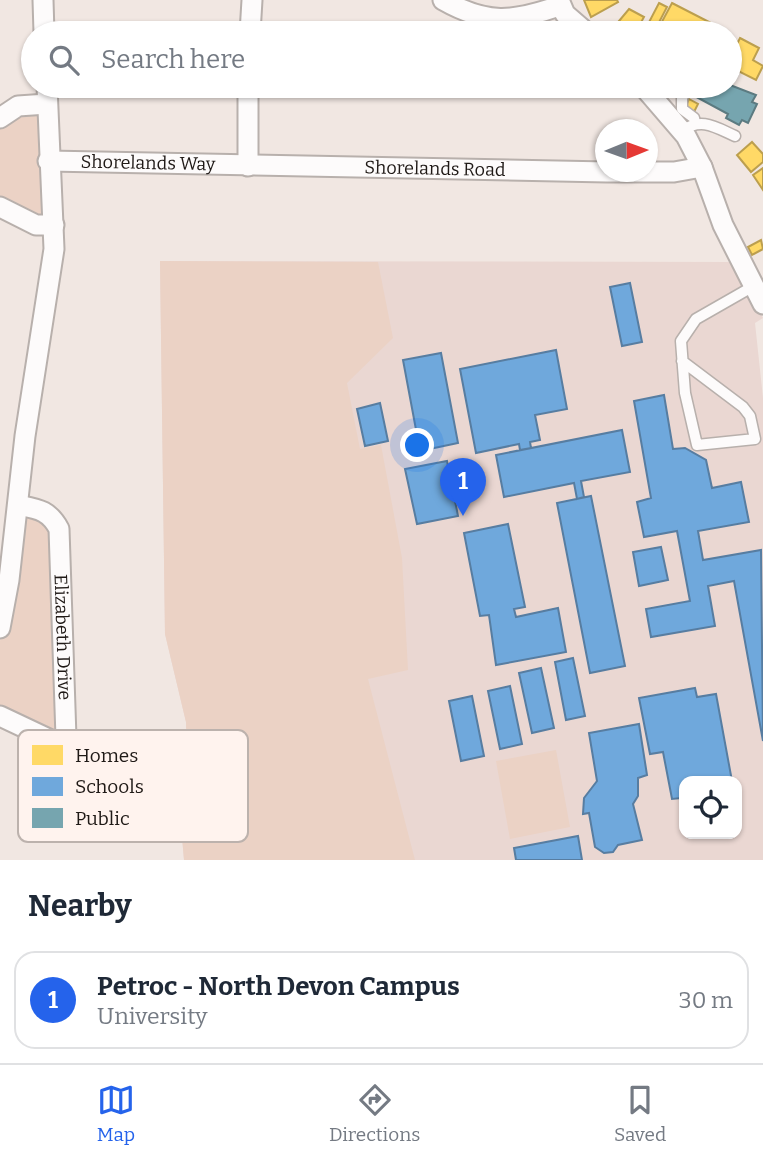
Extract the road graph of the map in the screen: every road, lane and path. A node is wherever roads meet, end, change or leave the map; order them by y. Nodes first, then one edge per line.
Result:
1 (43, 0) edge
2 (252, 0) edge
3 (443, 0) edge
4 (559, 3) edge
5 (44, 21) edge
6 (251, 21) edge
7 (576, 21) edge
8 (39, 98) edge
9 (47, 98) edge
10 (248, 98) edge
11 (657, 98) edge
12 (682, 98) edge
13 (0, 118) edge
14 (688, 127) junction
15 (735, 136) dead end
16 (48, 162) junction
17 (248, 166) junction
18 (702, 167) junction
19 (0, 207) edge
20 (54, 225) junction
21 (752, 287) junction
22 (763, 304) edge
23 (682, 361) junction
24 (18, 505) junction
25 (0, 628) edge
26 (0, 716) edge
27 (30, 730) edge
28 (65, 730) edge

1 - 5 street
2 - 6 street
3 - 4 street
4 - 7 street
8 - 13 street
9 - 16 street
10 - 17 street
11 - 14 street
12 - 14 lane
14 - 15 lane
14 - 18 street
16 - 17 street, Shorelands Way
16 - 20 street
17 - 18 street, Shorelands Road
18 - 21 street
19 - 20 street
20 - 24 street
21 - 22 street
21 - 23 lane
23 - 23 lane
24 - 25 street
24 - 28 street, Elizabeth Drive
26 - 27 street

